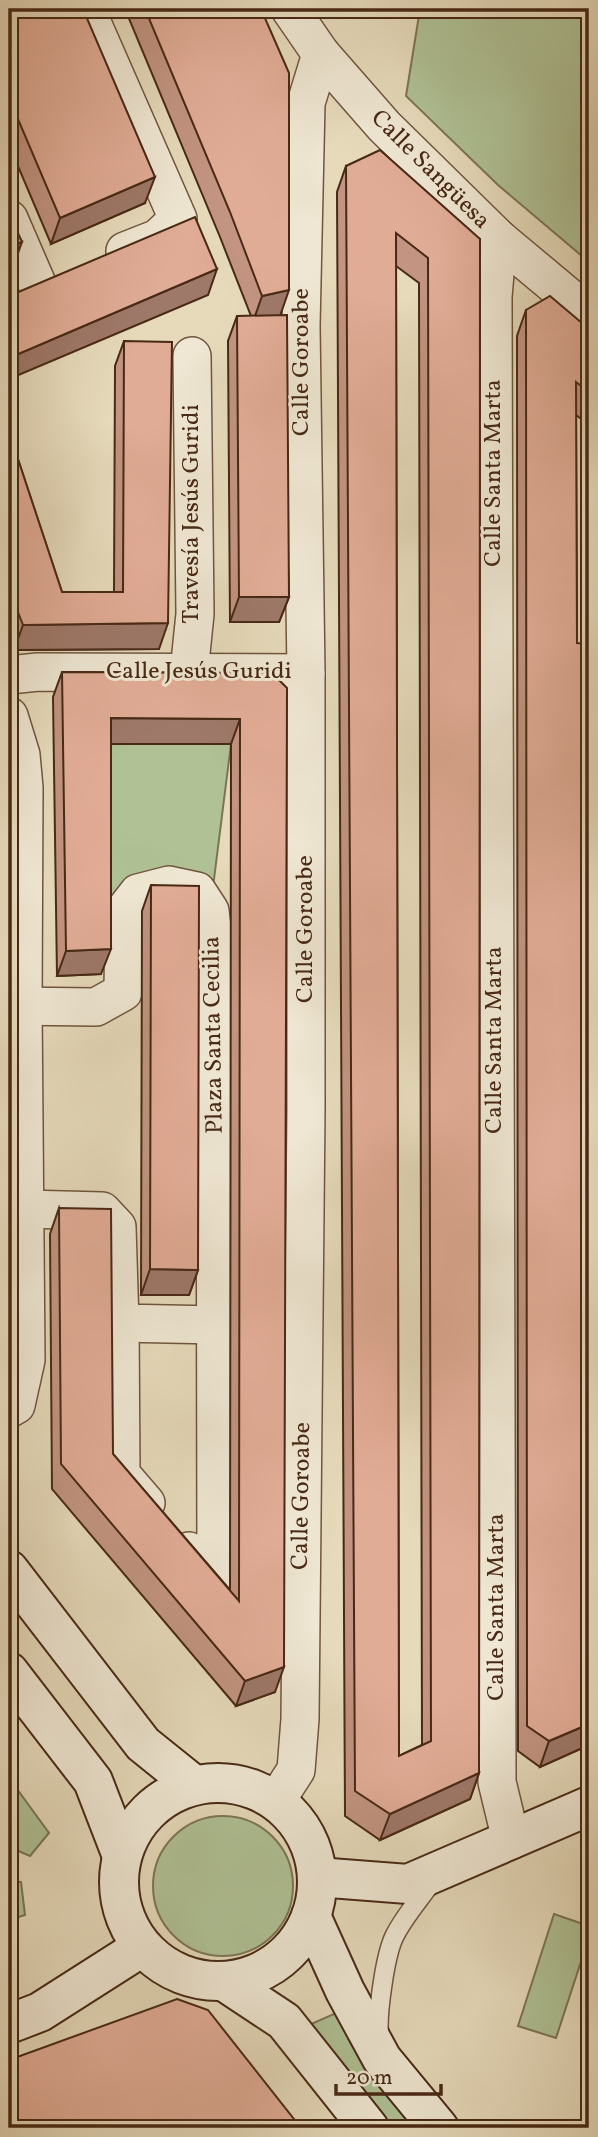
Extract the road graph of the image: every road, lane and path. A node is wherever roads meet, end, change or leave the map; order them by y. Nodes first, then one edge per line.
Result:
1 (86, 9) edge
2 (290, 9) edge
3 (321, 54) junction
4 (9, 219) edge
5 (498, 238) junction
6 (23, 293) edge
7 (589, 314) edge
8 (192, 356) dead end
9 (189, 672) junction
10 (306, 673) junction
11 (9, 675) edge
12 (9, 716) edge
13 (16, 1006) edge
14 (25, 1209) junction
15 (120, 1323) junction
16 (217, 1325) junction
17 (9, 1409) edge
18 (9, 1570) edge
19 (9, 1672) edge
20 (194, 1785) junction
21 (275, 1801) junction
22 (589, 1806) edge
23 (511, 1840) junction
24 (122, 1856) junction
25 (441, 1870) junction
26 (317, 1877) junction
27 (311, 1916) junction
28 (142, 1947) junction
29 (225, 1982) junction
30 (9, 2024) edge
31 (382, 2059) junction
32 (369, 2128) edge
33 (439, 2128) edge

1 - 6 street
2 - 3 street, Calle Sangüesa
3 - 5 street, Calle Sangüesa
3 - 10 street, Calle Goroabe
4 - 6 street
5 - 7 street, Calle Sangüesa
5 - 23 street, Calle Santa Marta
8 - 9 street, Travesía Jesús Guridi
9 - 10 street, Calle Jesús Guridi
9 - 11 street, Calle Jesús Guridi
10 - 21 street, Calle Goroabe
12 - 13 street
13 - 14 street
13 - 16 street, Plaza Santa Cecilia
14 - 15 street, Plaza Santa Cecilia
14 - 17 street
15 - 16 street
15 - 16 street, Plaza Santa Cecilia
18 - 20 main road
19 - 24 main road
20 - 21 main road
20 - 24 main road
21 - 26 main road
22 - 23 main road
23 - 25 main road
24 - 28 main road
25 - 26 main road
25 - 31 lane
26 - 27 main road
27 - 29 main road
27 - 31 main road
28 - 29 main road
28 - 30 main road
29 - 32 main road
31 - 33 main road

